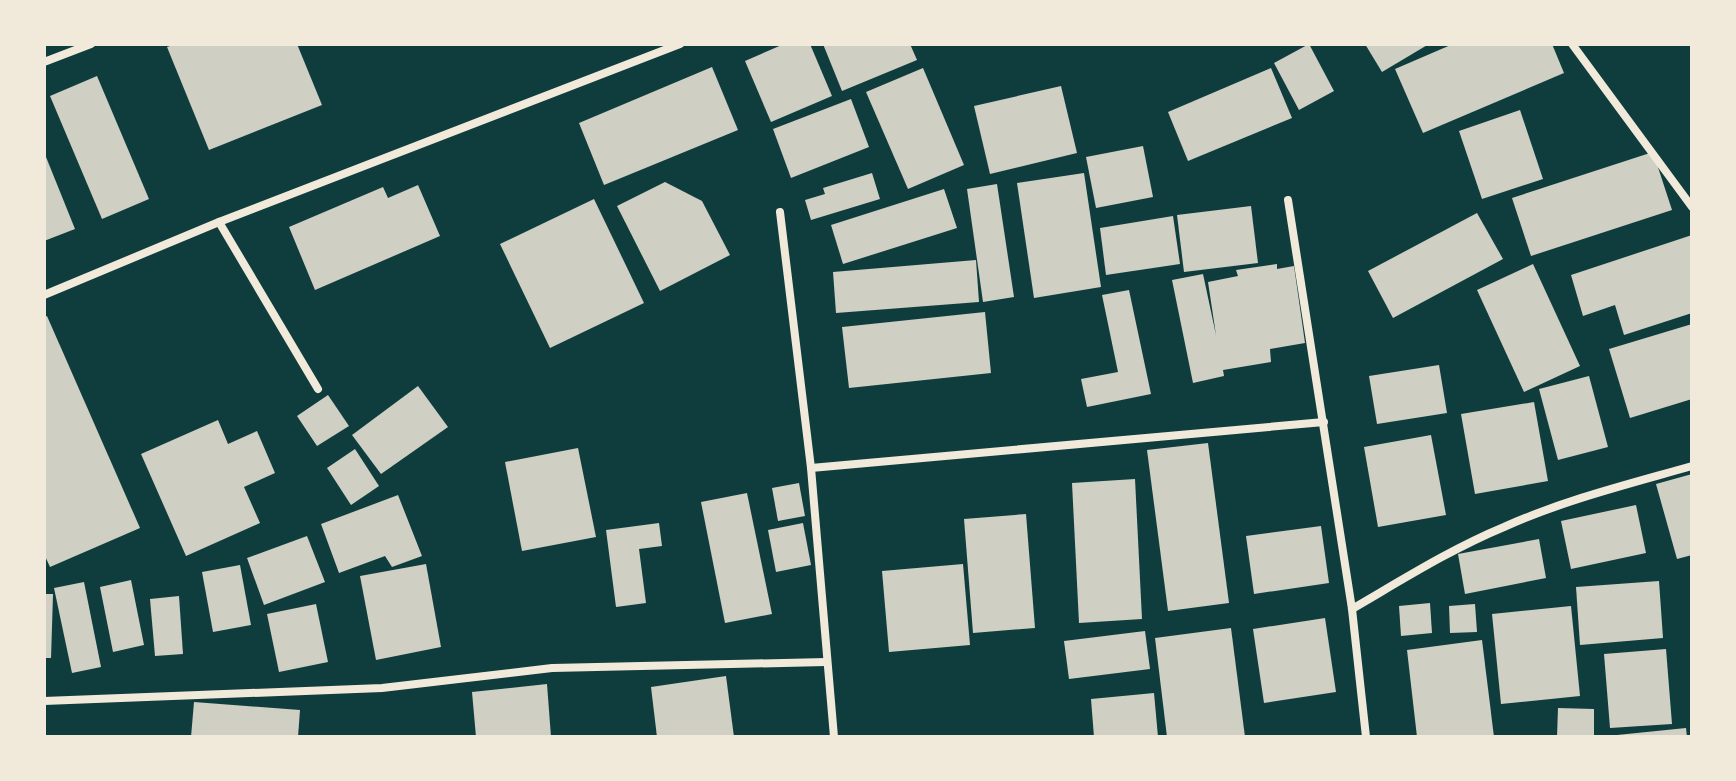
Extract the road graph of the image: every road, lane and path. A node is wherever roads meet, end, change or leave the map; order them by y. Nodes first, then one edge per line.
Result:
1 (91, 44) edge
2 (680, 44) edge
3 (1572, 44) edge
4 (44, 62) edge
5 (1288, 200) dead end
6 (1692, 207) edge
7 (780, 212) dead end
8 (219, 222) junction
9 (44, 295) edge
10 (318, 389) dead end
11 (1324, 422) junction
12 (1692, 466) edge
13 (811, 468) junction
14 (1352, 609) junction
15 (826, 662) junction
16 (44, 701) edge
17 (834, 737) edge
18 (1366, 737) edge

1 - 4 street
2 - 8 street
3 - 6 street
5 - 11 street
7 - 13 street
8 - 9 street
8 - 10 street
11 - 13 street
11 - 14 street
12 - 14 street
13 - 15 street
14 - 18 street
15 - 16 street
15 - 17 street

